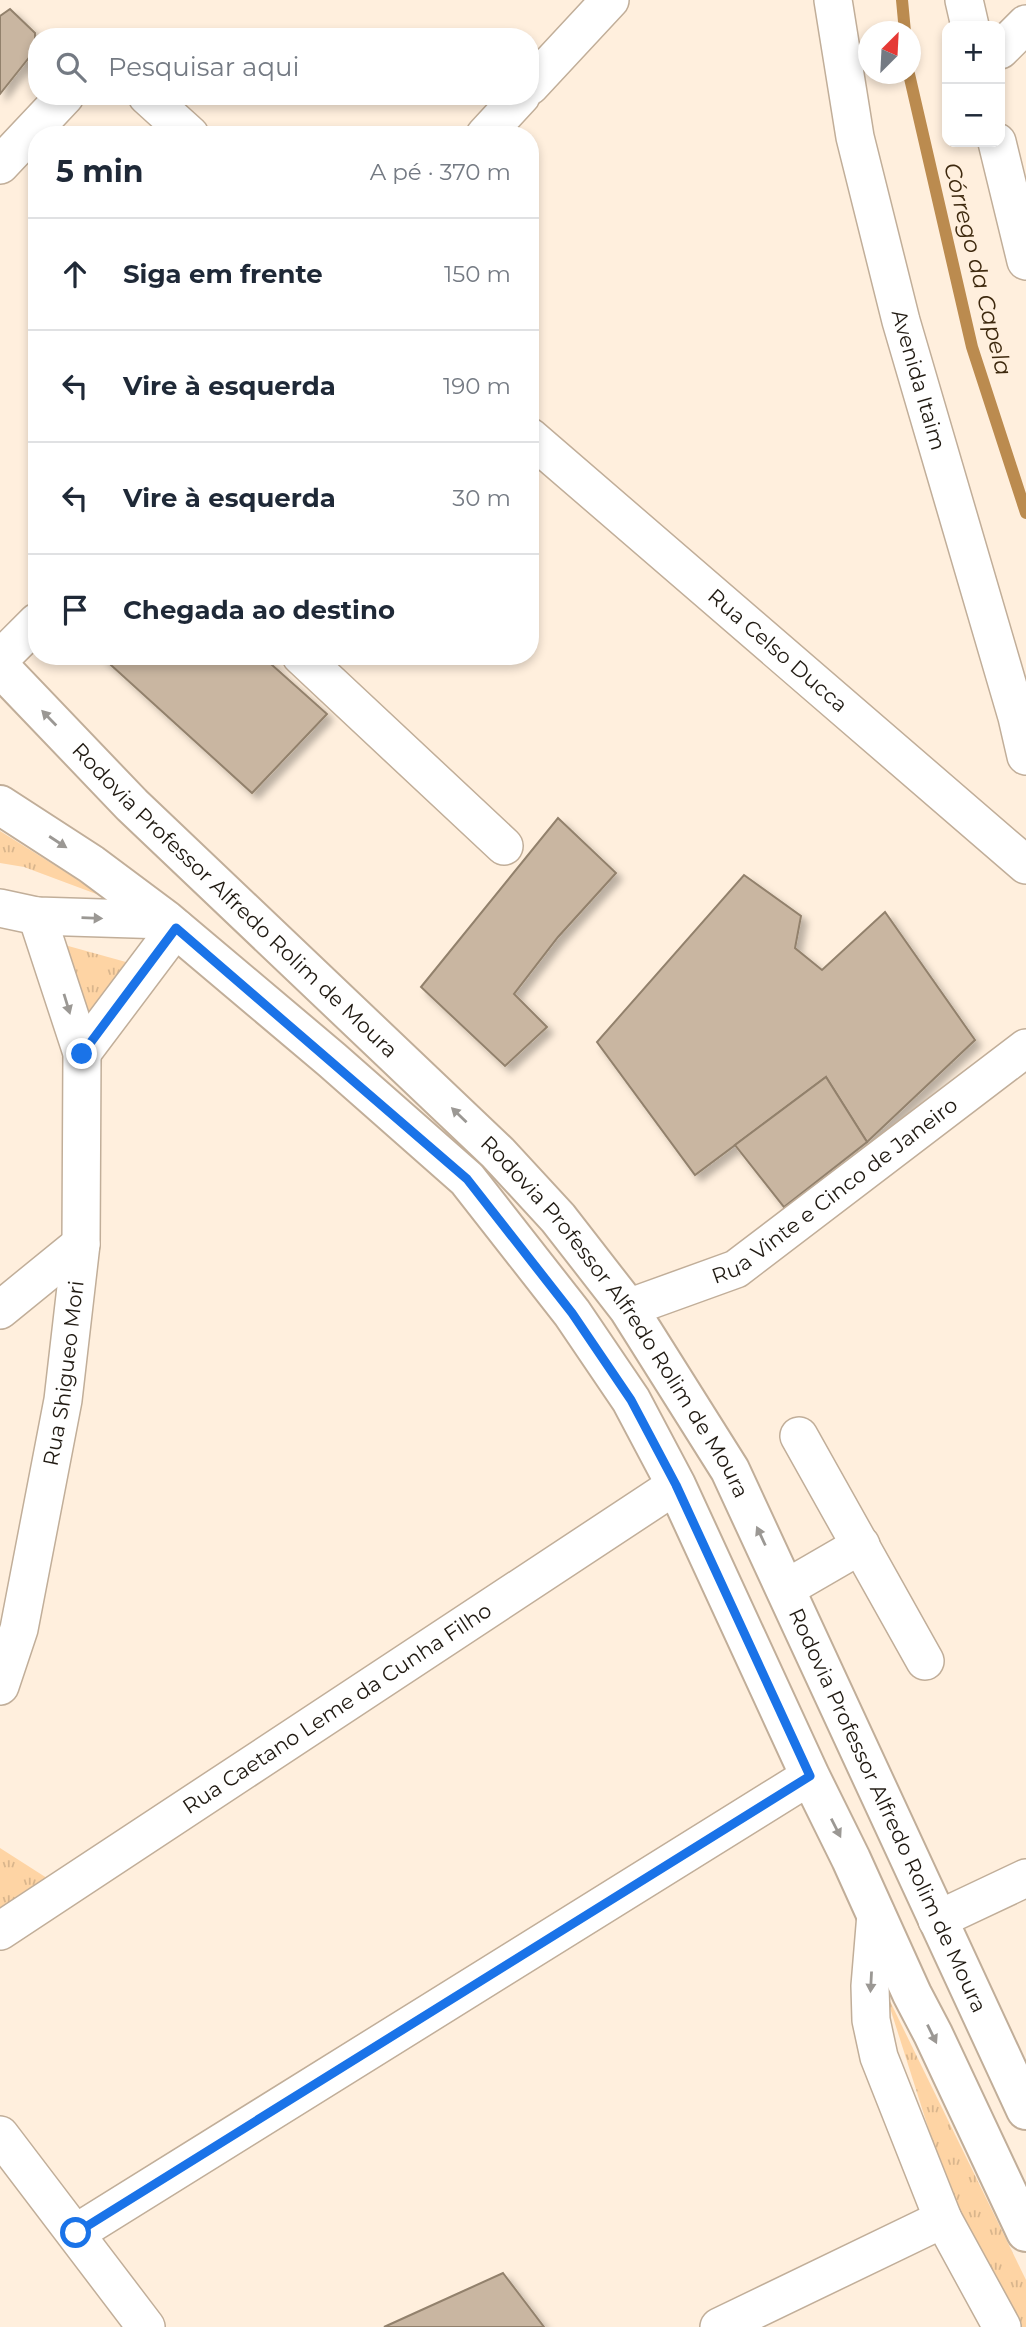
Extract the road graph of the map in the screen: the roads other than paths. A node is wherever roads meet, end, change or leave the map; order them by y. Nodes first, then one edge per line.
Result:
1 (610, 0) edge
2 (833, 0) edge
3 (964, 0) edge
4 (969, 21) edge
5 (1026, 24) edge
6 (1005, 45) edge
7 (539, 76) edge
8 (57, 105) edge
9 (157, 105) edge
10 (513, 105) edge
11 (37, 126) edge
12 (180, 126) edge
13 (493, 126) edge
14 (28, 135) edge
15 (998, 147) edge
16 (0, 165) edge
17 (1026, 261) edge
18 (539, 445) edge
19 (28, 631) edge
20 (0, 659) edge
21 (311, 665) edge
22 (0, 667) edge
23 (1026, 756) edge
24 (0, 805) edge
25 (504, 846) dead end
26 (1026, 865) edge
27 (0, 908) edge
28 (37, 916) junction
29 (171, 924) junction
30 (1026, 1048) edge
31 (82, 1054) junction
32 (81, 1244) junction
33 (628, 1308) junction
34 (0, 1310) edge
35 (799, 1436) dead end
36 (676, 1485) junction
37 (860, 1545) junction
38 (785, 1589) junction
39 (925, 1661) dead end
40 (0, 1686) edge
41 (810, 1776) junction
42 (1026, 1878) edge
43 (876, 1914) junction
44 (937, 1920) junction
45 (0, 1931) edge
46 (1026, 2110) edge
47 (0, 2135) edge
48 (943, 2219) junction
49 (1026, 2232) edge
50 (76, 2233) junction
51 (146, 2327) edge
52 (719, 2327) edge
53 (1002, 2327) edge

1 - 7 street
2 - 23 street, Avenida Itaim
3 - 4 street
5 - 6 street
8 - 11 street
9 - 12 street
10 - 13 street
14 - 16 street
15 - 17 street
18 - 26 street, Rua Celso Ducca
19 - 20 street
21 - 25 street
33 -> 22 main road, Rodovia Professor Alfredo Rolim de Moura
24 -> 29 main road, Rodovia Professor Alfredo Rolim de Moura
27 - 28 street
28 -> 29 street
28 -> 31 street, Rua Shigueo Mori
29 - 31 street
29 - 36 main road, Rodovia Professor Alfredo Rolim de Moura
30 - 33 street, Rua Vinte e Cinco de Janeiro
31 - 32 street, Rua Shigueo Mori
32 - 34 street
32 - 40 street, Rua Shigueo Mori
38 -> 33 main road, Rodovia Professor Alfredo Rolim de Moura
35 - 37 street
36 - 41 main road, Rodovia Professor Alfredo Rolim de Moura
36 - 45 street, Rua Caetano Leme da Cunha Filho
37 - 38 street
37 - 39 street
38 - 44 main road, Rodovia Professor Alfredo Rolim de Moura
41 -> 43 main road, Rodovia Professor Alfredo Rolim de Moura
41 - 50 street
42 - 44 street
43 -> 48 street
43 -> 49 main road, Rodovia Professor Alfredo Rolim de Moura
44 - 46 main road, Rodovia Professor Alfredo Rolim de Moura
47 - 50 street
48 - 52 street
48 - 53 street
50 - 51 street

